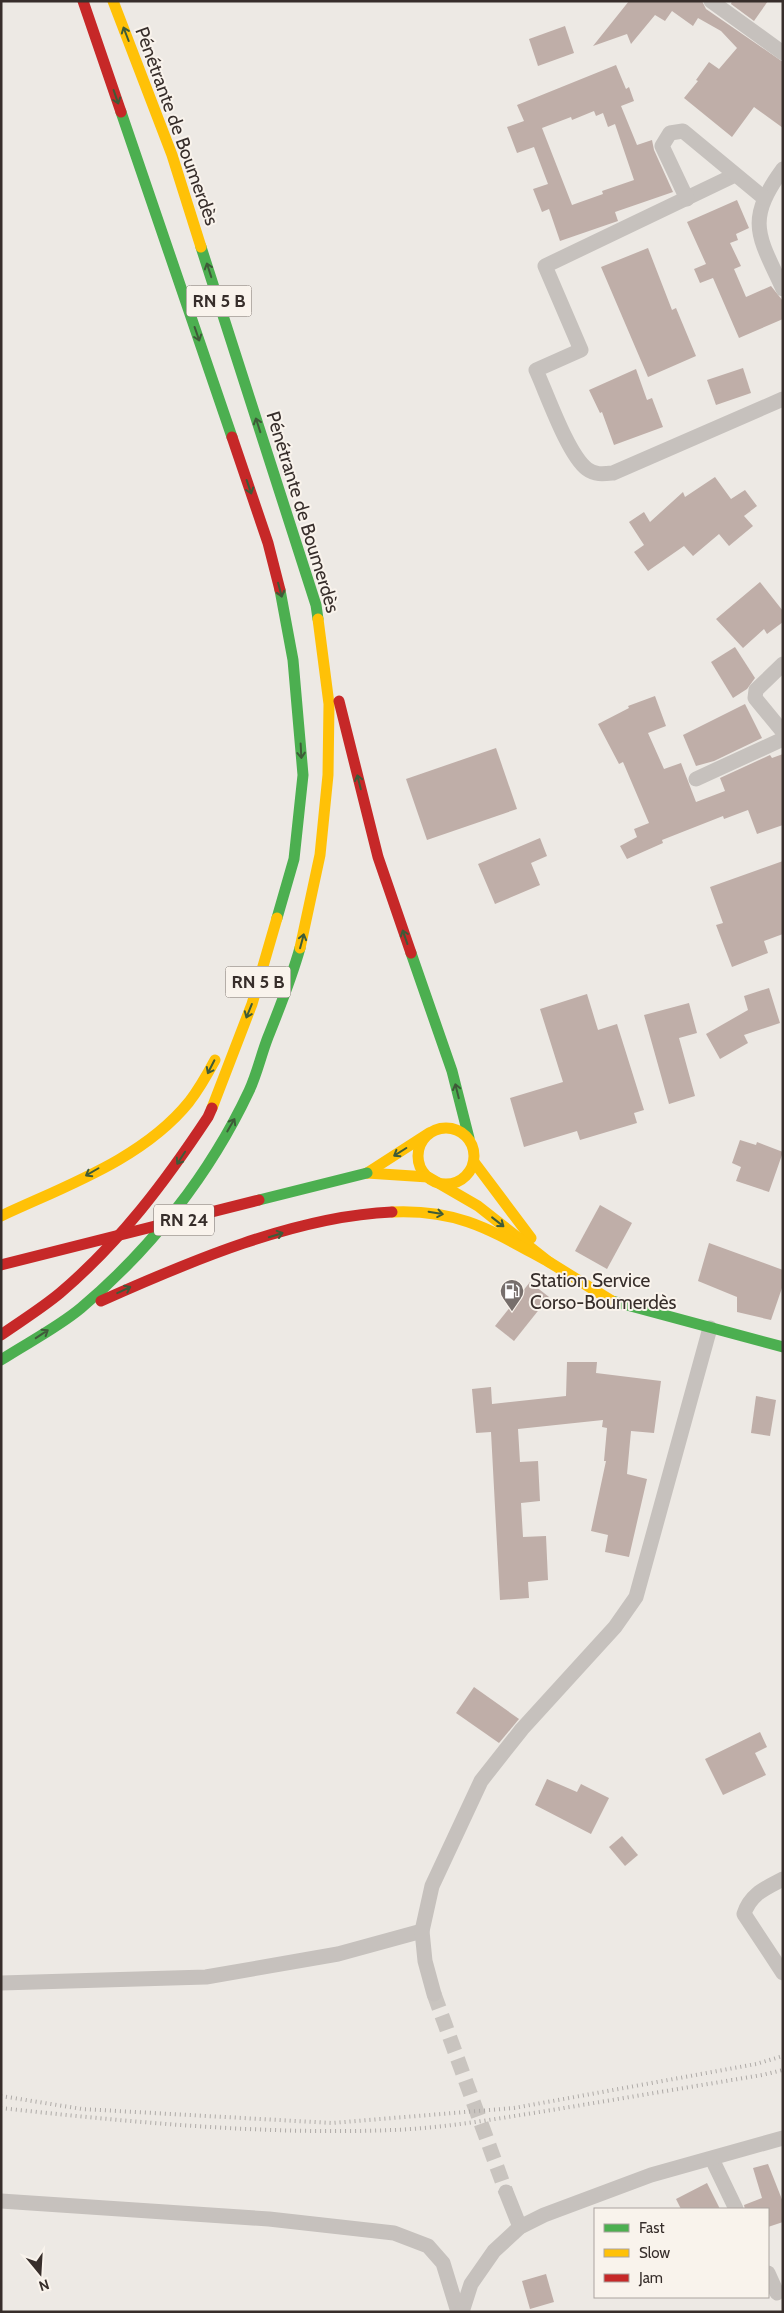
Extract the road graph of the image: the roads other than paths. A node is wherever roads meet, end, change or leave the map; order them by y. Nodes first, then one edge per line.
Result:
1 (83, 1) edge
2 (113, 1) edge
3 (711, 1) edge
4 (783, 53) edge
5 (783, 169) edge
6 (736, 175) junction
7 (764, 198) junction
8 (686, 199) junction
9 (783, 289) edge
10 (783, 399) edge
11 (316, 605) junction
12 (783, 664) edge
13 (783, 732) edge
14 (783, 739) edge
15 (696, 779) dead end
16 (294, 859) junction
17 (245, 985) dead end
18 (220, 1049) dead end
19 (433, 1131) junction
20 (469, 1138) junction
21 (474, 1162) junction
22 (367, 1173) junction
23 (428, 1177) junction
24 (1, 1216) edge
25 (548, 1262) junction
26 (1, 1265) edge
27 (79, 1310) junction
28 (710, 1328) junction
29 (1, 1335) edge
30 (783, 1347) edge
31 (1, 1360) edge
32 (783, 1878) edge
33 (422, 1931) junction
34 (783, 1973) edge
35 (1, 1983) edge
36 (434, 1994) tunnel mouth
37 (783, 2138) edge
38 (712, 2159) junction
39 (506, 2192) tunnel mouth
40 (1, 2201) edge
41 (736, 2208) edge
42 (520, 2227) junction
43 (769, 2276) edge
44 (777, 2293) dead end
45 (460, 2312) edge

1 -> 16 main road, RN 5 B
11 -> 2 main road, Pénétrante de Boumerdès / RN 5 B
3 - 4 street
5 - 7 street
6 - 7 street
6 - 8 street
6 - 8 street
7 - 9 street
8 - 10 street
20 -> 11 main road
27 -> 11 main road, Pénétrante de Boumerdès / RN 5 B
12 - 13 street
14 - 15 street
16 - 17 main road
16 -> 29 main road, RN 5 B
18 -> 24 main road
19 - 20 main road
19 -> 22 main road
19 - 23 main road
20 - 21 main road
21 - 23 main road
21 - 25 main road
22 - 23 main road
22 - 26 main road, RN 24, bridge
23 -> 25 main road
27 -> 25 main road
25 - 28 main road
31 -> 27 main road, Pénétrante de Boumerdès / RN 5 B
28 - 30 main road
28 - 33 street
32 - 34 street
33 - 35 street
33 - 36 street
37 - 38 street
38 - 41 street
38 - 42 street
39 - 42 street
40 - 45 street
42 - 45 street
43 - 44 street

